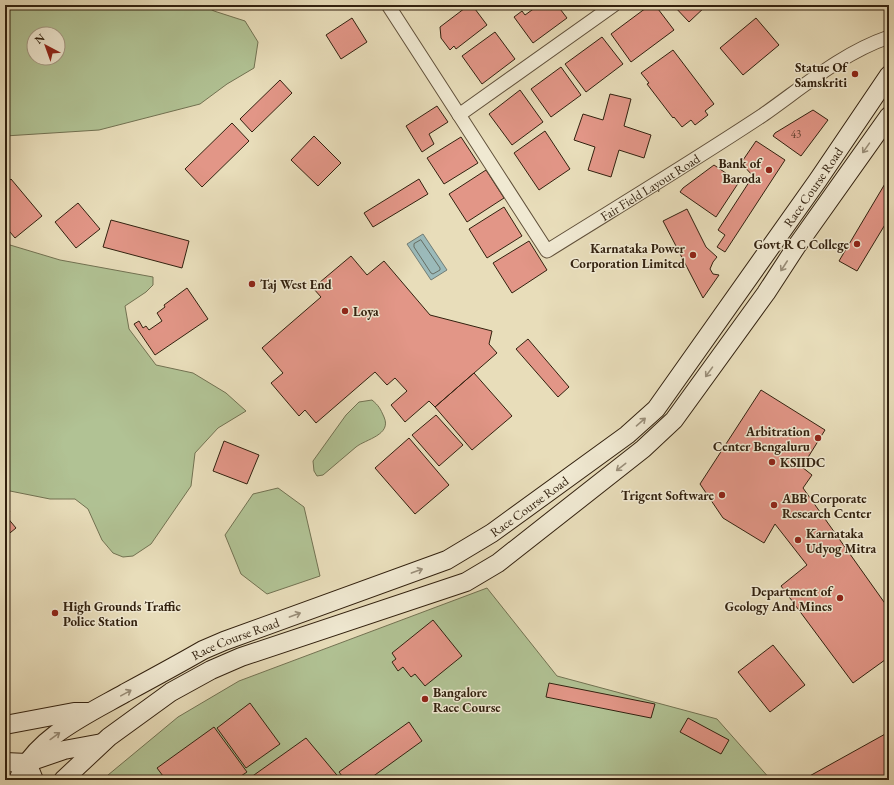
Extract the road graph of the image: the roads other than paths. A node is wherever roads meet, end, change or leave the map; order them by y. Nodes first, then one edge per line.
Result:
1 (388, 5) edge
2 (614, 5) edge
3 (889, 37) edge
4 (889, 75) edge
5 (459, 115) junction
6 (889, 116) edge
7 (92, 712) junction
8 (5, 726) edge
9 (102, 744) junction
10 (5, 762) edge
11 (27, 762) junction
12 (18, 780) edge
13 (34, 780) edge
14 (63, 780) edge

1 - 5 street, Fair Field Layout Road
2 - 5 street
3 - 5 street, Fair Field Layout Road
7 -> 4 main road, Race Course Road
6 -> 9 main road, Race Course Road
7 - 8 main road
11 -> 7 main road, Race Course Road
9 - 11 main road, Race Course Road
9 - 14 main road, Race Course Road
10 - 11 main road
11 - 12 main road, Race Course Road
11 - 13 main road

